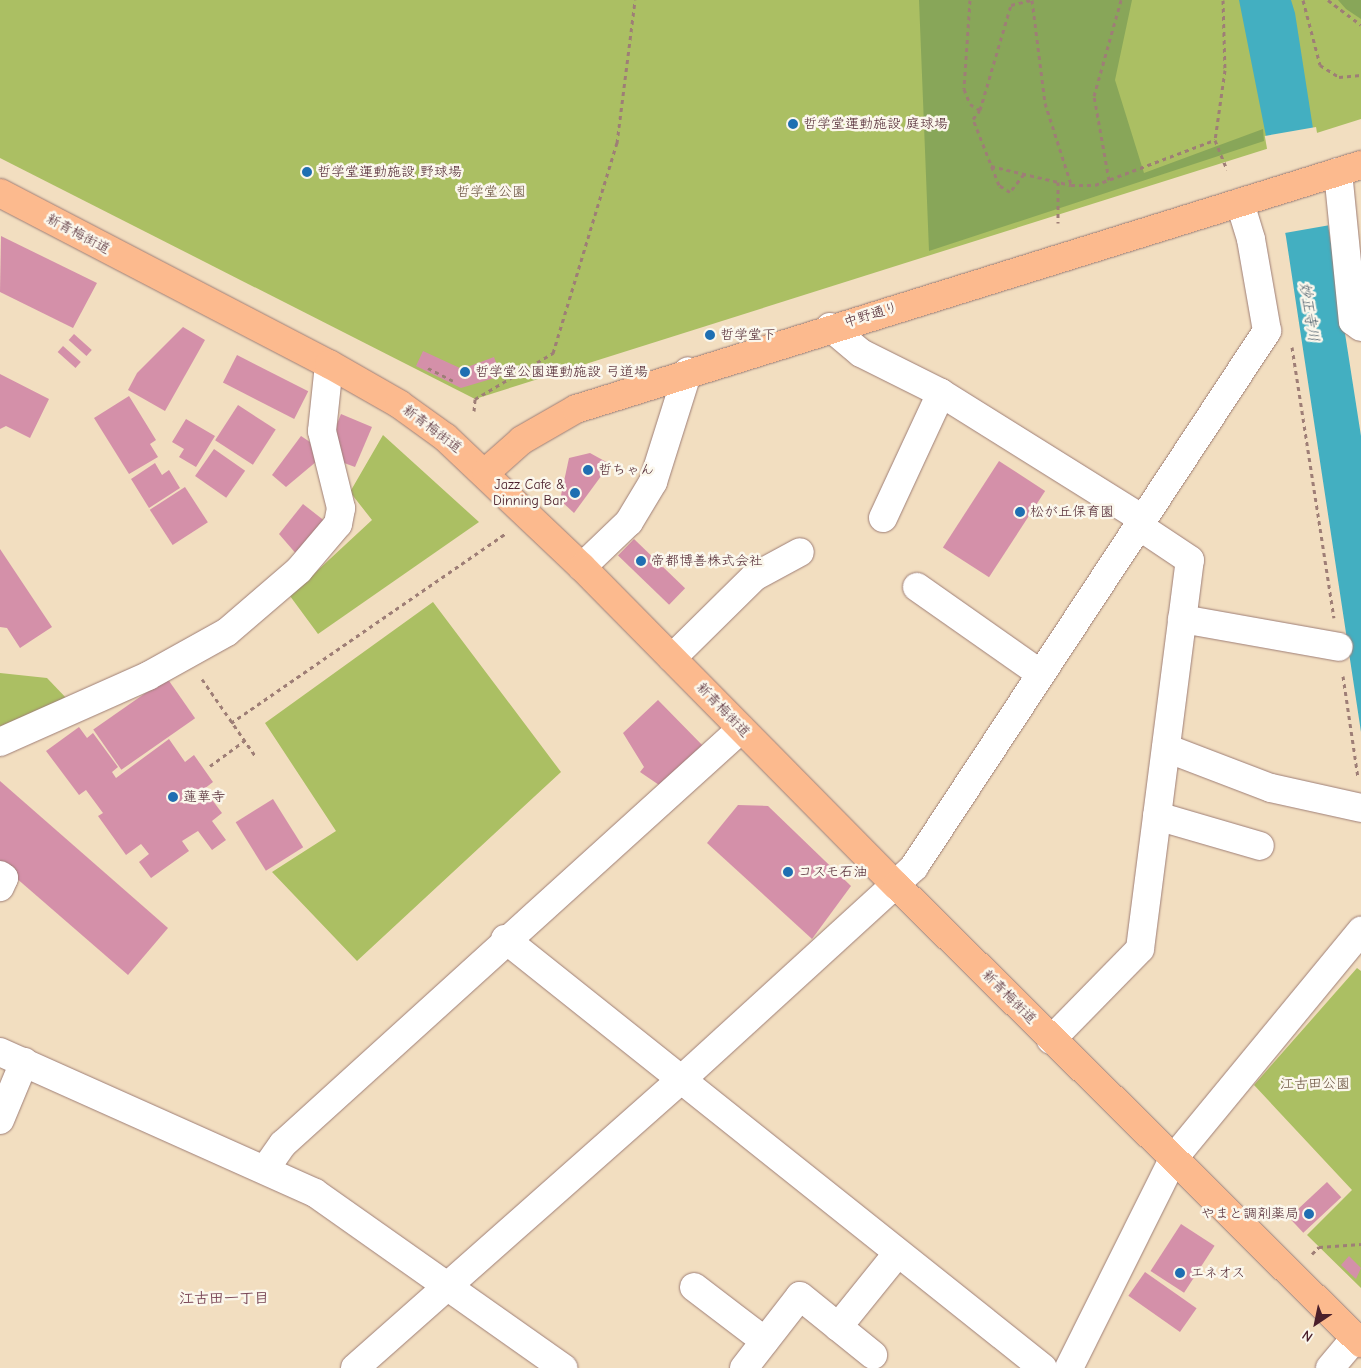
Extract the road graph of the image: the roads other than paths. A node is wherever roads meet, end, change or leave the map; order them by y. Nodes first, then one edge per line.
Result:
1 (1341, 172) edge
2 (0, 193) edge
3 (1240, 203) junction
4 (830, 327) junction
5 (1361, 327) edge
6 (329, 364) junction
7 (688, 371) junction
8 (941, 393) junction
9 (486, 472) junction
10 (883, 518) dead end
11 (1141, 522) junction
12 (800, 552) dead end
13 (582, 567) junction
14 (917, 587) dead end
15 (1182, 619) junction
16 (1338, 647) road end
17 (672, 658) junction
18 (1040, 674) junction
19 (741, 729) junction
20 (0, 742) edge
21 (1166, 748) junction
22 (1361, 808) edge
23 (1157, 816) junction
24 (1260, 846) dead end
25 (0, 875) edge
26 (896, 885) junction
27 (0, 887) edge
28 (1361, 931) edge
29 (506, 940) junction
30 (1051, 1040) junction
31 (12, 1057) edge
32 (681, 1080) junction
33 (0, 1120) edge
34 (1173, 1159) junction
35 (266, 1168) junction
36 (897, 1254) junction
37 (449, 1285) junction
38 (694, 1287) dead end
39 (838, 1327) junction
40 (1358, 1340) edge
41 (765, 1342) junction
42 (873, 1355) dead end
43 (355, 1368) edge
44 (563, 1368) edge
45 (744, 1368) edge
46 (1044, 1368) edge
47 (1069, 1368) edge
48 (1330, 1368) edge

1 - 3 main road, 中野通り
1 - 5 street
2 - 6 main road, 新青梅街道
3 - 4 main road, 中野通り
3 - 11 street
4 - 7 main road, 中野通り
4 - 8 street
6 - 9 main road, 新青梅街道
6 - 20 street
7 - 9 main road, 中野通り
7 - 13 street
8 - 10 street
8 - 11 street
9 - 13 main road, 新青梅街道
11 - 15 street
11 - 18 street
12 - 17 street
13 - 17 main road, 新青梅街道
14 - 18 street
15 - 16 street
15 - 21 street
17 - 19 main road, 新青梅街道
18 - 26 street
19 - 26 main road, 新青梅街道
19 - 29 street
21 - 22 street
21 - 23 street
23 - 24 street
23 - 30 street
25 - 27 street
26 - 30 main road, 新青梅街道
26 - 32 street
28 - 34 street
29 - 32 street
29 - 35 street
30 - 34 main road, 新青梅街道
31 - 33 street
31 - 35 street
32 - 36 street
32 - 37 street
34 - 40 main road, 新青梅街道
34 - 47 street
35 - 37 street
36 - 39 street
36 - 46 street
37 - 43 street
37 - 44 street
38 - 41 street
39 - 41 street
39 - 42 street
40 - 48 street
41 - 45 street

